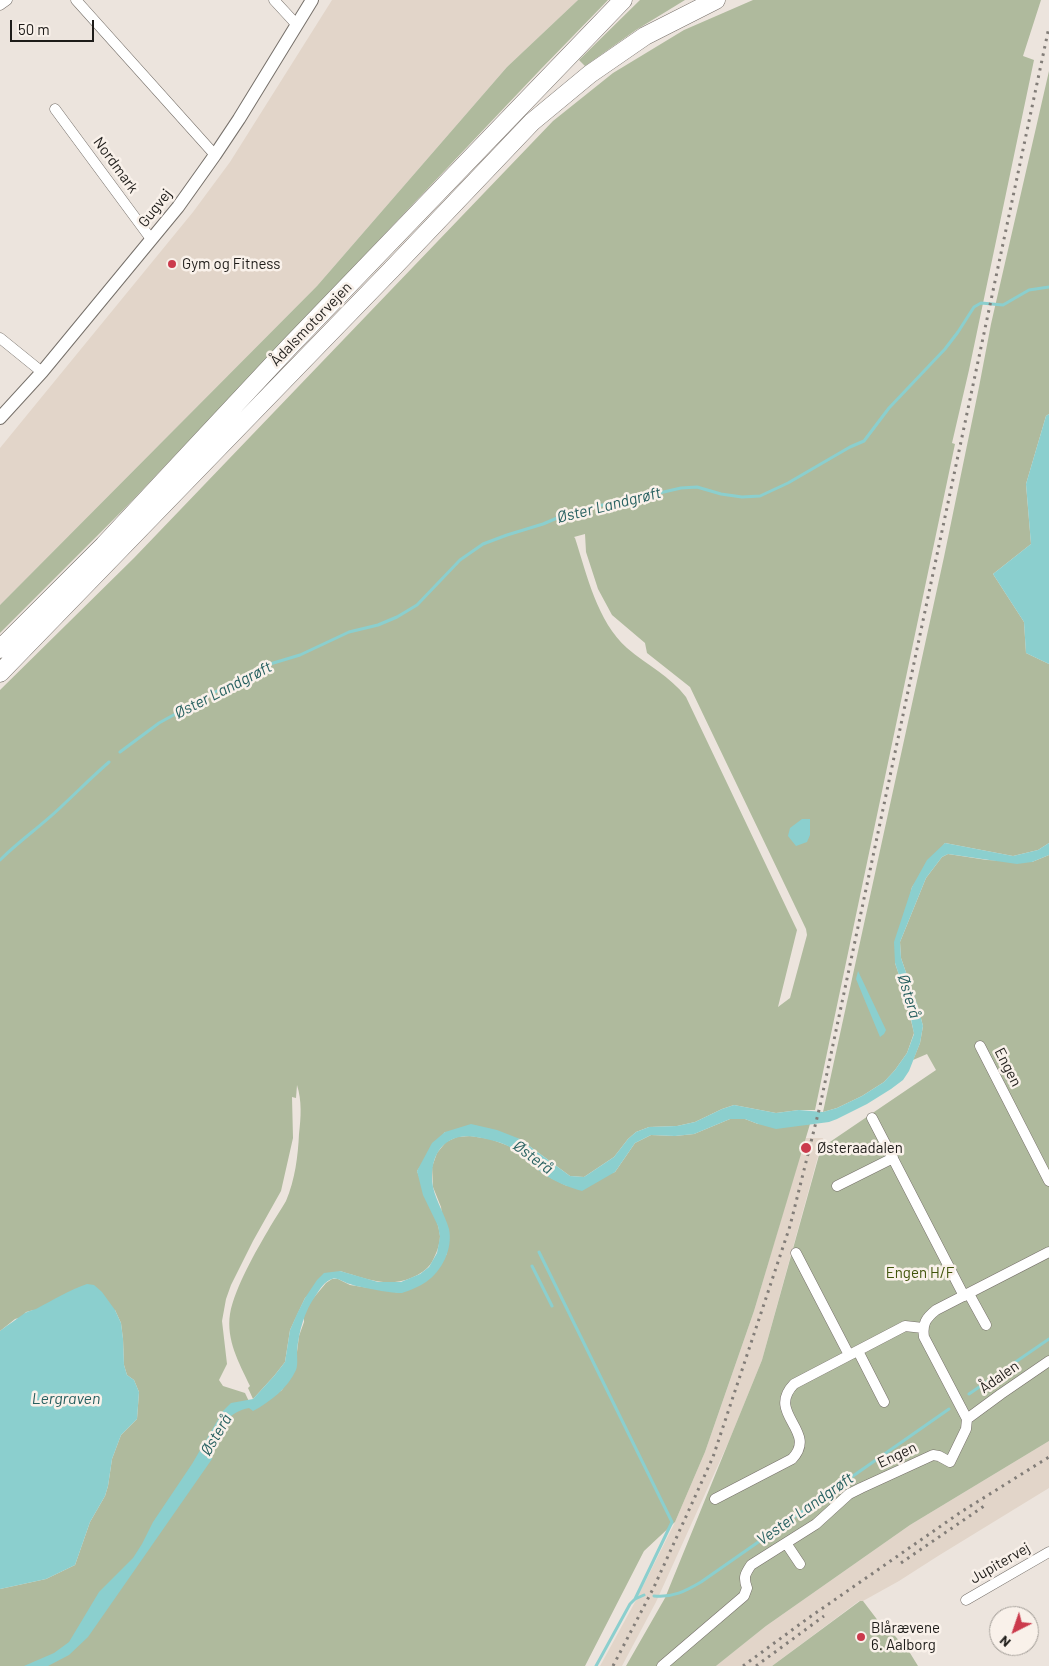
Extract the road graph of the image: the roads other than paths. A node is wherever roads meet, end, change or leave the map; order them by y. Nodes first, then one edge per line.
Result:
1 (7, 0) edge
2 (76, 0) edge
3 (274, 0) edge
4 (312, 0) edge
5 (623, 0) edge
6 (716, 0) edge
7 (0, 5) edge
8 (297, 25) junction
9 (55, 109) dead end
10 (215, 156) junction
11 (151, 239) junction
12 (0, 338) edge
13 (42, 372) junction
14 (0, 418) edge
15 (0, 649) edge
16 (0, 673) edge
17 (980, 1046) dead end
18 (872, 1118) dead end
19 (893, 1158) junction
20 (1049, 1181) edge
21 (837, 1186) dead end
22 (1049, 1252) edge
23 (796, 1253) dead end
24 (966, 1295) junction
25 (986, 1325) dead end
26 (923, 1328) junction
27 (854, 1353) junction
28 (1049, 1361) edge
29 (884, 1402) dead end
30 (968, 1419) junction
31 (715, 1499) dead end
32 (786, 1543) junction
33 (1049, 1552) edge
34 (800, 1564) dead end
35 (966, 1600) dead end
36 (662, 1666) edge

1 - 7 street
2 - 10 street
3 - 8 street
4 - 8 street, Gugvej
5 - 15 highway, Ådalsmotorvejen
6 - 16 highway, Ådalsmotorvejen
8 - 10 street, Gugvej
9 - 11 street, Nordmark
10 - 11 street, Gugvej
11 - 13 street, Gugvej
12 - 13 street
13 - 14 street, Gugvej
17 - 20 street, Engen
18 - 19 street
19 - 21 street
19 - 24 street
22 - 24 street
23 - 27 street
24 - 25 street
24 - 26 street
26 - 27 street
26 - 30 street
27 - 29 street
27 - 31 street
28 - 30 street, Ådalen
30 - 32 street, Engen
32 - 34 street
32 - 36 street, Engen
33 - 35 street, Jupitervej

